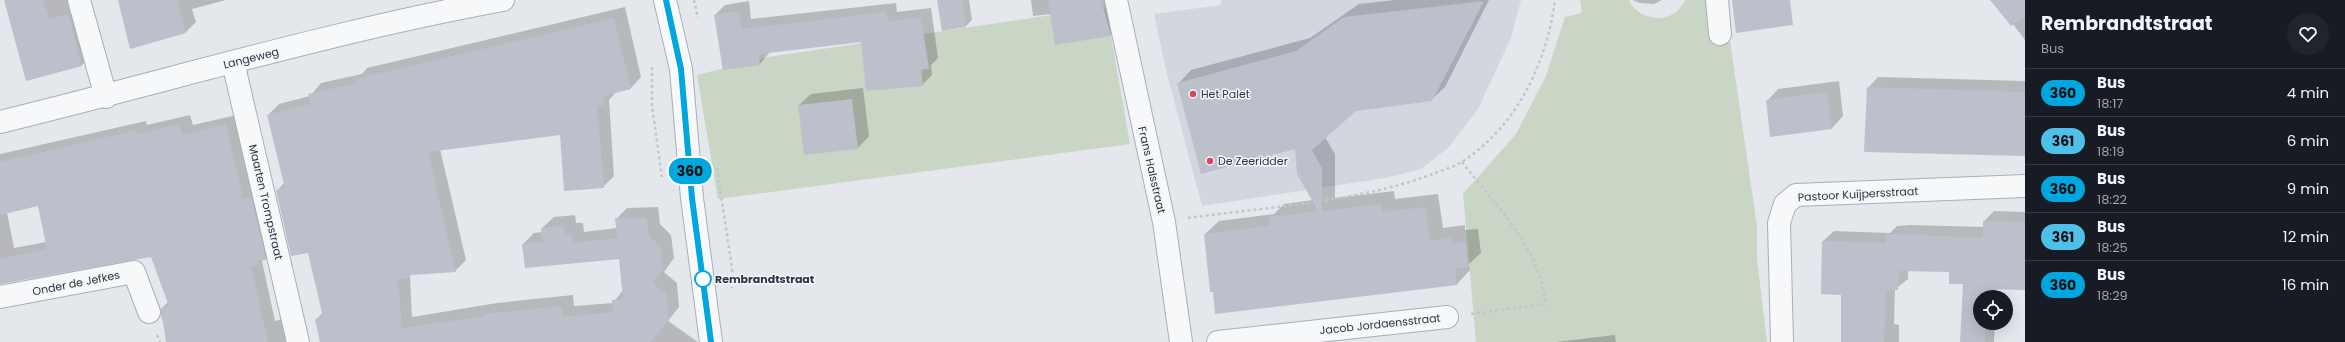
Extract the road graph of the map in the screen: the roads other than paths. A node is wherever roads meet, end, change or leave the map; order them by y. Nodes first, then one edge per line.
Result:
1 (79, 0) edge
2 (503, 0) edge
3 (666, 0) edge
4 (1116, 0) edge
5 (1717, 0) edge
6 (459, 4) edge
7 (1720, 34) dead end
8 (233, 62) junction
9 (106, 96) junction
10 (0, 122) edge
11 (2025, 186) edge
12 (0, 297) edge
13 (149, 312) dead end
14 (1446, 317) road end
15 (298, 342) edge
16 (711, 342) edge
17 (1180, 342) edge
18 (1218, 342) edge
19 (1782, 342) edge

1 - 9 street
2 - 6 street, Langeweg
3 - 16 street
4 - 17 street, Frans Halsstraat
5 - 7 street
6 - 8 street, Langeweg
8 - 9 street, Langeweg
8 - 15 street, Maarten Trompstraat
9 - 10 street, Langeweg
11 - 19 street, Pastoor Kuijpersstraat
12 - 13 street, Onder de Jefkes
14 - 18 street, Jacob Jordaensstraat

